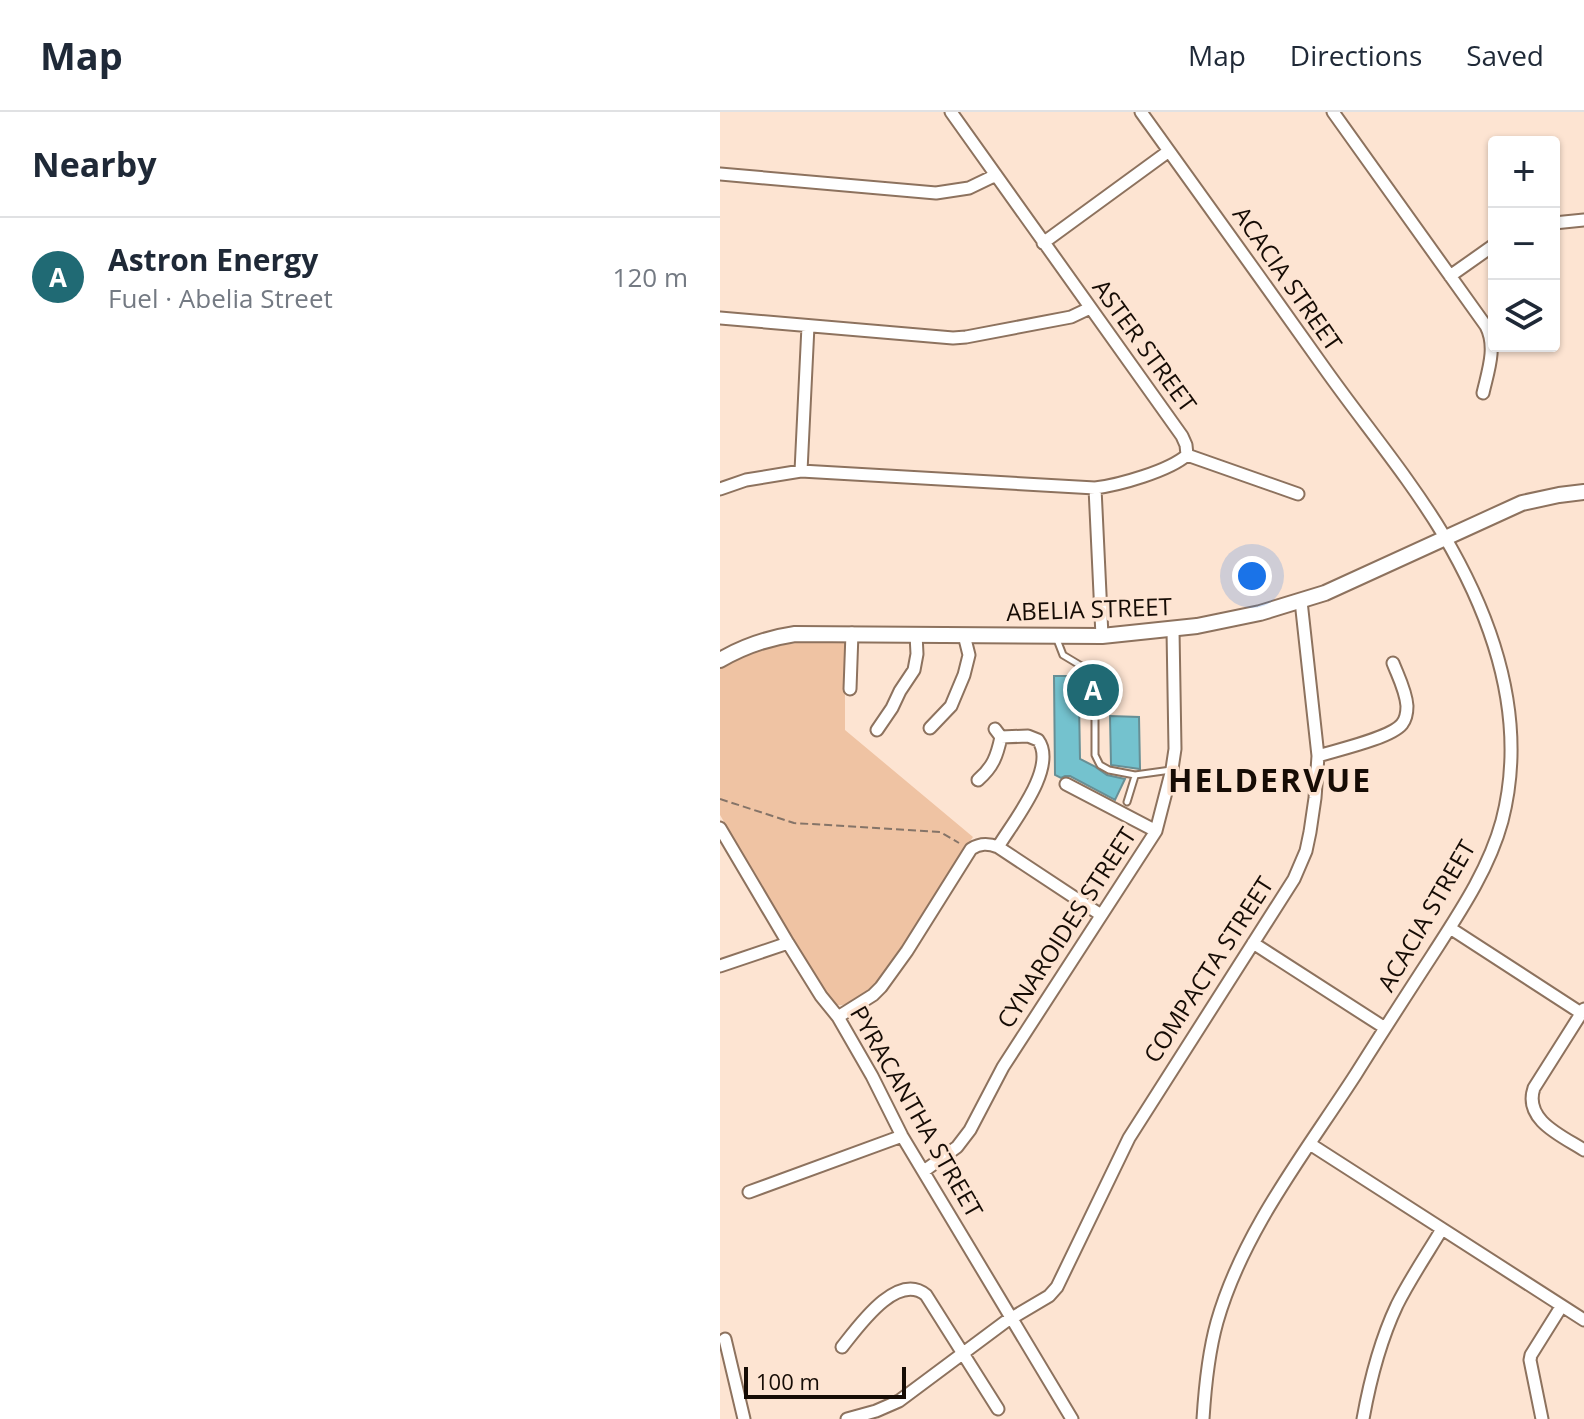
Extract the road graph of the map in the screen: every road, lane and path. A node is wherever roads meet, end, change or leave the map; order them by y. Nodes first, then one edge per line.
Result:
1 (951, 112) edge
2 (1141, 112) edge
3 (1333, 112) edge
4 (1169, 151) junction
5 (720, 174) edge
6 (996, 175) junction
7 (1584, 220) edge
8 (1560, 222) edge
9 (1043, 243) junction
10 (1488, 249) edge
11 (1450, 276) junction
12 (1090, 308) junction
13 (720, 318) edge
14 (808, 326) junction
15 (1483, 393) dead end
16 (1187, 455) junction
17 (801, 471) junction
18 (1095, 488) junction
19 (720, 489) edge
20 (1584, 492) edge
21 (1298, 494) dead end
22 (1446, 539) junction
23 (1301, 601) junction
24 (1173, 630) junction
25 (852, 633) junction
26 (916, 634) junction
27 (964, 635) junction
28 (1055, 636) junction
29 (1102, 636) junction
30 (720, 660) edge
31 (851, 660) junction
32 (1393, 663) dead end
33 (865, 665) dead end
34 (1093, 676) dead end
35 (850, 689) dead end
36 (1095, 701) dead end
37 (930, 728) dead end
38 (877, 730) dead end
39 (1318, 756) junction
40 (1172, 769) junction
41 (1135, 775) junction
42 (978, 780) dead end
43 (1066, 784) dead end
44 (720, 799) edge
45 (1127, 802) dead end
46 (720, 828) edge
47 (1156, 831) junction
48 (998, 847) junction
49 (971, 849) junction
50 (1101, 915) junction
51 (1450, 928) junction
52 (788, 943) junction
53 (1253, 943) junction
54 (720, 966) edge
55 (1583, 1011) edge
56 (838, 1017) junction
57 (1385, 1028) junction
58 (902, 1136) junction
59 (1310, 1144) junction
60 (1584, 1150) edge
61 (924, 1171) junction
62 (749, 1192) dead end
63 (1442, 1229) junction
64 (1561, 1307) junction
65 (1012, 1318) junction
66 (1584, 1320) edge
67 (725, 1339) dead end
68 (842, 1347) dead end
69 (963, 1353) junction
70 (998, 1409) dead end
71 (744, 1419) edge
72 (847, 1419) edge
73 (1072, 1419) edge
74 (1203, 1419) edge
75 (1363, 1419) edge
76 (1542, 1419) edge

1 - 6 street, ASTER STREET
2 - 4 street, ACACIA STREET
3 - 11 street
4 - 9 street
4 - 22 street, ACACIA STREET
5 - 6 street
6 - 9 street, ASTER STREET
7 - 8 street
9 - 12 street, ASTER STREET
10 - 11 street
11 - 15 street
12 - 14 street
12 - 16 street, ASTER STREET
13 - 14 street
14 - 17 street
16 - 18 street
16 - 21 street
17 - 18 street
17 - 19 street
18 - 29 street
20 - 22 street, ABELIA STREET
22 - 23 street, ABELIA STREET
22 - 51 street, ACACIA STREET
23 - 24 street, ABELIA STREET
23 - 39 street, COMPACTA STREET
24 - 29 street, ABELIA STREET
24 - 40 street, CYNAROIDES STREET
25 - 26 street, ABELIA STREET
25 - 30 street, ABELIA STREET
25 - 31 street
26 - 27 street, ABELIA STREET
26 - 38 street
27 - 28 street, ABELIA STREET
27 - 37 street
28 - 29 street, ABELIA STREET
28 - 34 lane
31 - 33 street
31 - 35 street
32 - 39 street
36 - 41 lane
39 - 53 street, COMPACTA STREET
40 - 41 lane
40 - 47 street, CYNAROIDES STREET
41 - 45 lane
42 - 48 street
43 - 47 street
44 - 49 path
46 - 52 street, PYRACANTHA STREET
47 - 50 street, CYNAROIDES STREET
48 - 49 street
48 - 50 street
49 - 56 street
50 - 61 street, CYNAROIDES STREET
51 - 55 street
51 - 57 street, ACACIA STREET
52 - 54 street
52 - 56 street, PYRACANTHA STREET
53 - 57 street
53 - 65 street, COMPACTA STREET
55 - 60 street
56 - 58 street, PYRACANTHA STREET
57 - 59 street, ACACIA STREET
58 - 61 street, PYRACANTHA STREET
58 - 62 street
59 - 63 street
59 - 74 street, ACACIA STREET
61 - 65 street, PYRACANTHA STREET
63 - 64 street
63 - 75 street
64 - 66 street
64 - 76 street
65 - 69 street, COMPACTA STREET
65 - 73 street, PYRACANTHA STREET
67 - 71 street
68 - 69 street
69 - 70 street
69 - 72 street, COMPACTA STREET

